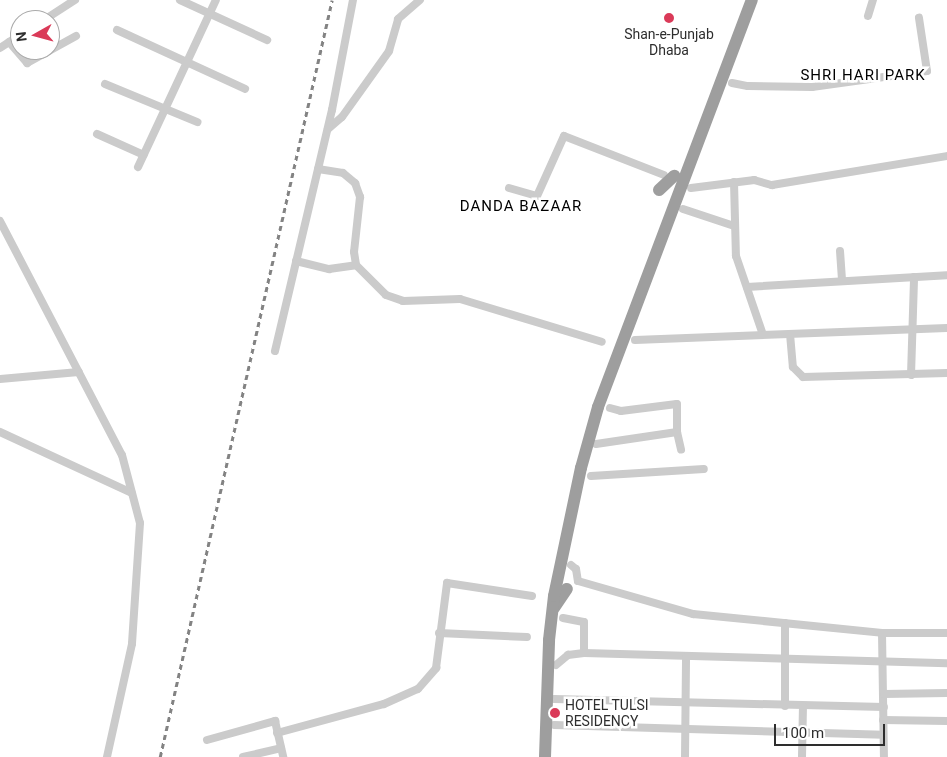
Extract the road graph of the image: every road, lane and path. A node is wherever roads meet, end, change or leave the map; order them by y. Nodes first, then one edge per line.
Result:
1 (73, 0) edge
2 (180, 0) edge
3 (216, 0) edge
4 (353, 0) edge
5 (420, 0) edge
6 (752, 0) edge
7 (873, 0) edge
8 (58, 10) edge
9 (210, 13) junction
10 (868, 16) dead end
11 (919, 18) dead end
12 (117, 30) dead end
13 (76, 36) dead end
14 (267, 40) dead end
15 (9, 42) joint
16 (0, 48) edge
17 (187, 61) junction
18 (733, 79) joint
19 (105, 84) dead end
20 (719, 88) junction
21 (245, 89) dead end
22 (165, 109) junction
23 (197, 122) dead end
24 (328, 129) junction
25 (97, 134) dead end
26 (144, 155) junction
27 (947, 156) edge
28 (138, 167) dead end
29 (318, 169) junction
30 (669, 175) joint
31 (734, 182) junction
32 (509, 188) dead end
33 (691, 188) joint
34 (658, 190) dead end
35 (678, 196) junction
36 (683, 209) dead end
37 (0, 221) edge
38 (734, 226) junction
39 (840, 251) dead end
40 (296, 261) junction
41 (356, 265) junction
42 (947, 274) edge
43 (914, 277) junction
44 (842, 282) junction
45 (747, 287) junction
46 (947, 328) edge
47 (913, 329) junction
48 (790, 334) junction
49 (763, 335) junction
50 (635, 340) dead end
51 (602, 342) dead end
52 (275, 351) dead end
53 (79, 372) junction
54 (947, 373) edge
55 (910, 374) junction
56 (0, 379) edge
57 (610, 408) joint
58 (596, 414) junction
59 (0, 432) edge
60 (677, 432) junction
61 (596, 444) dead end
62 (681, 450) dead end
63 (704, 469) dead end
64 (590, 476) dead end
65 (132, 493) junction
66 (571, 565) dead end
67 (567, 589) dead end
68 (532, 596) dead end
69 (558, 614) junction
70 (785, 623) junction
71 (439, 633) junction
72 (882, 633) junction
73 (947, 633) edge
74 (527, 637) dead end
75 (584, 653) junction
76 (686, 657) junction
77 (784, 660) junction
78 (947, 663) edge
79 (883, 664) junction
80 (556, 665) dead end
81 (947, 693) edge
82 (884, 694) junction
83 (554, 699) joint
84 (686, 702) junction
85 (785, 706) junction
86 (803, 707) junction
87 (884, 707) junction
88 (883, 720) junction
89 (947, 721) edge
90 (549, 723) junction
91 (686, 728) junction
92 (277, 733) junction
93 (802, 735) junction
94 (883, 735) junction
95 (207, 740) dead end
96 (281, 748) junction
97 (268, 754) edge
98 (107, 757) edge
99 (243, 757) edge
100 (283, 757) edge
101 (545, 757) edge
102 (685, 757) edge
103 (802, 757) edge
104 (884, 757) edge

1 - 8 street
2 - 9 street
3 - 9 street
4 - 24 street
5 - 24 street
6 - 20 highway
7 - 10 street
9 - 14 street
9 - 17 street
11 - 18 street
12 - 17 street
13 - 15 street
15 - 16 street
17 - 21 street
17 - 22 street
18 - 20 highway
19 - 22 street
20 - 35 highway
22 - 23 street
22 - 26 street
24 - 29 street
25 - 26 street
26 - 28 street
27 - 31 street
29 - 40 street
29 - 41 street
30 - 32 street
30 - 34 highway
31 - 33 street
31 - 38 street
33 - 35 highway
35 - 58 highway
36 - 38 street
37 - 53 street
38 - 45 street
39 - 44 street
40 - 41 street
40 - 52 street
41 - 51 street
42 - 43 street
43 - 44 street
43 - 47 street
44 - 45 street
45 - 49 street
46 - 47 street
47 - 48 street
47 - 55 street
48 - 49 street
48 - 55 street
49 - 50 street
53 - 56 street
53 - 65 street
54 - 55 street
57 - 58 highway
57 - 60 street
58 - 69 highway
59 - 65 street
60 - 61 street
60 - 62 street
63 - 64 street
65 - 98 street
66 - 70 street
67 - 69 highway
68 - 71 street
69 - 75 street
69 - 90 highway
70 - 72 street
70 - 77 street
71 - 74 street
71 - 92 street
72 - 73 street
72 - 79 street
75 - 76 street
75 - 80 street
76 - 77 street
76 - 84 street
77 - 79 street
77 - 85 street
78 - 79 street
79 - 82 street
81 - 82 street
82 - 87 street
83 - 84 street
83 - 90 highway
84 - 85 street
84 - 91 street
85 - 86 street
86 - 87 street
86 - 93 street
87 - 88 street
88 - 89 street
88 - 94 street
90 - 91 street
90 - 101 highway
91 - 93 street
91 - 102 street
92 - 95 street
92 - 96 street
93 - 94 street
93 - 103 street
94 - 104 street
96 - 97 street
96 - 100 street
97 - 99 street

